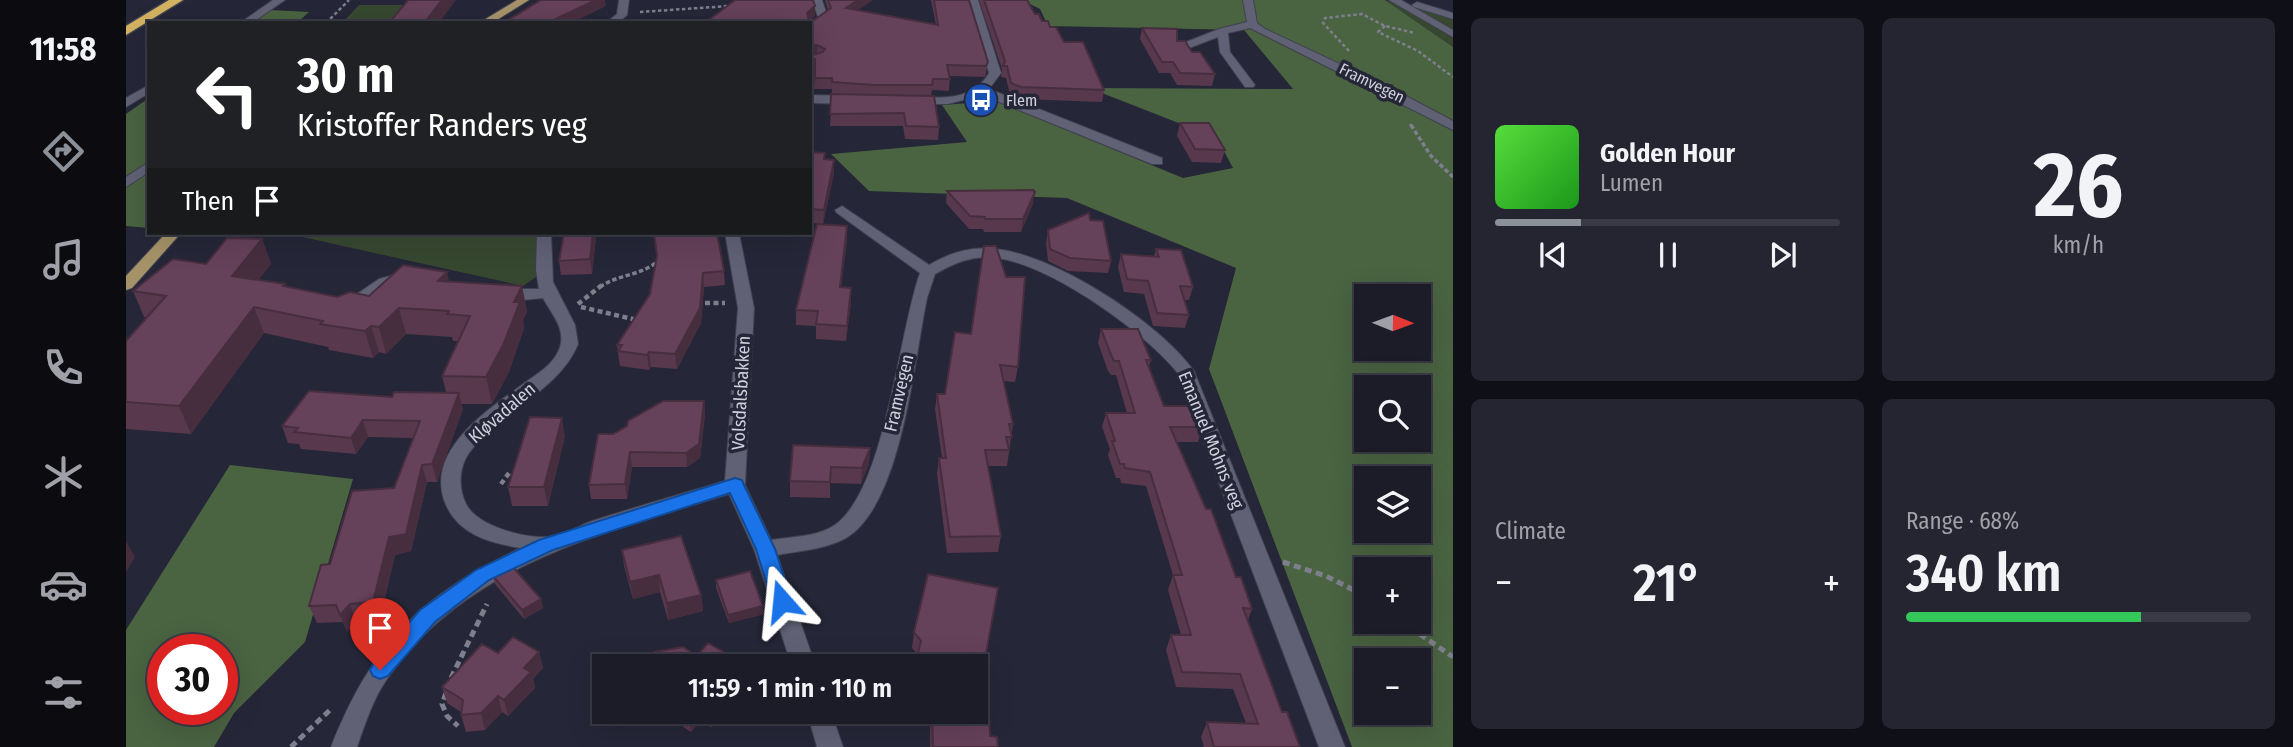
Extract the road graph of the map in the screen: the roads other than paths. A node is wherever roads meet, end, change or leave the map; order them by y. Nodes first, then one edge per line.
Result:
1 (177, 0) edge
2 (279, 0) edge
3 (523, 0) edge
4 (624, 0) edge
5 (817, 0) edge
6 (973, 0) edge
7 (1248, 0) edge
8 (1394, 0) edge
9 (1401, 0) edge
10 (1453, 16) edge
11 (248, 21) edge
12 (487, 21) edge
13 (614, 21) edge
14 (1252, 24) junction
15 (812, 26) edge
16 (126, 30) edge
17 (1223, 32) junction
18 (1453, 34) edge
19 (1180, 48) edge
20 (1249, 85) dead end
21 (147, 89) edge
22 (983, 91) junction
23 (812, 99) edge
24 (868, 100) edge
25 (899, 100) edge
26 (126, 103) edge
27 (1453, 126) edge
28 (1157, 161) dead end
29 (147, 167) edge
30 (126, 183) edge
31 (842, 210) dead end
32 (172, 235) edge
33 (544, 235) edge
34 (733, 235) edge
35 (928, 272) junction
36 (426, 280) edge
37 (126, 285) edge
38 (480, 290) edge
39 (550, 293) junction
40 (346, 307) edge
41 (735, 485) junction
42 (546, 545) junction
43 (765, 549) junction
44 (800, 654) edge
45 (823, 724) edge
46 (344, 747) edge
47 (830, 747) edge
48 (1332, 747) edge

1 - 16 highway
2 - 11 street
3 - 12 main road
4 - 13 street
5 - 15 street
6 - 22 street
7 - 14 street
8 - 18 street
9 - 10 street
14 - 17 street
14 - 27 street, Framvegen
17 - 19 street
17 - 20 street
21 - 26 street
22 - 25 street
22 - 28 street
23 - 24 street
29 - 30 street
31 - 35 street
32 - 37 main road
33 - 39 street, Kløvadalen
34 - 41 street, Volsdalsbakken
35 - 43 street, Framvegen
35 - 48 street, Emanuel Mohns veg
36 - 40 street
38 - 39 street
39 - 42 street, Kløvadalen
41 - 42 street
41 - 43 street, Volsdalsbakken
42 - 46 street
43 - 44 street, Volsdalsbakken
45 - 47 street

